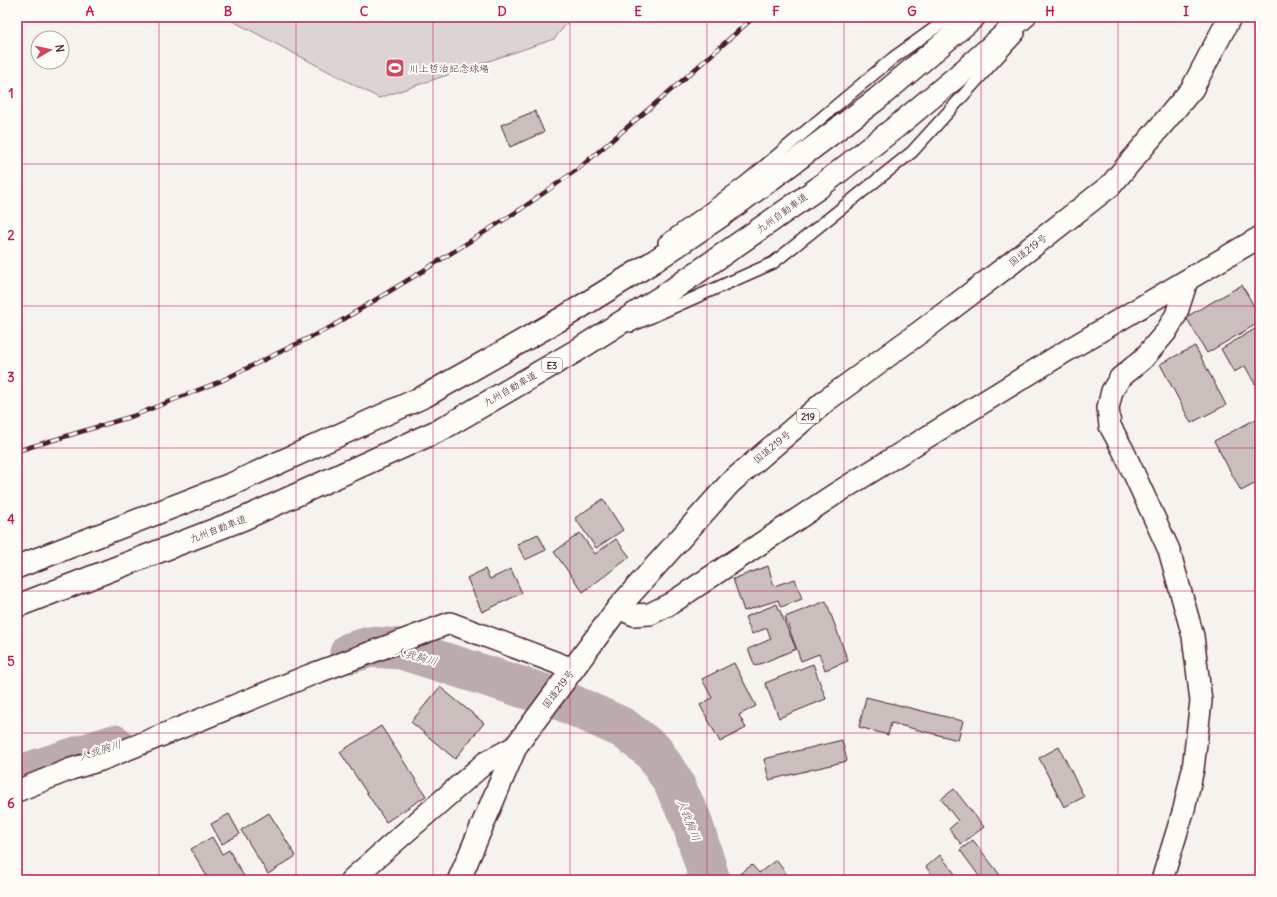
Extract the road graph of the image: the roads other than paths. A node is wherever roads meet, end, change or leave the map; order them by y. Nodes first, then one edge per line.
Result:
1 (950, 17) edge
2 (974, 17) edge
3 (1024, 17) edge
4 (1035, 17) edge
5 (1230, 17) edge
6 (1260, 238) edge
7 (1187, 281) junction
8 (561, 319) junction
9 (576, 351) junction
10 (17, 567) edge
11 (17, 606) edge
12 (618, 608) junction
13 (573, 669) junction
14 (516, 746) junction
15 (17, 791) edge
16 (351, 880) edge
17 (459, 880) edge
18 (1162, 880) edge

1 - 8 lane
2 - 8 highway
3 - 9 highway, 九州自動車道 / E3
4 - 9 lane
5 - 12 highway, 国道219号 / 219
6 - 7 street
7 - 12 street
7 - 18 street
8 - 10 highway
9 - 11 highway, 九州自動車道 / E3
12 - 13 highway, 国道219号 / 219
13 - 14 highway, 国道219号 / 219
13 - 15 street
14 - 16 street
14 - 17 highway, 国道219号 / 219

